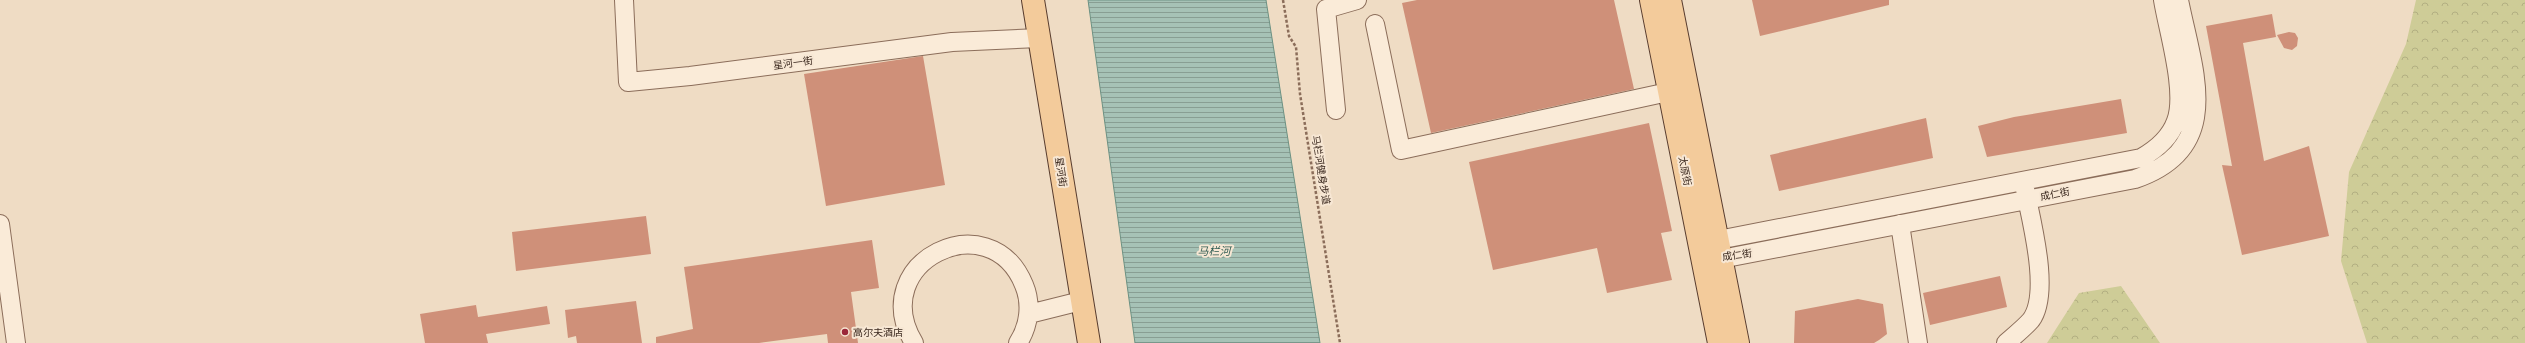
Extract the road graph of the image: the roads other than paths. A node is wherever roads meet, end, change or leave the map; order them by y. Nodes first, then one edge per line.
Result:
1 (624, 0) edge
2 (1033, 0) edge
3 (1357, 0) edge
4 (1651, 0) edge
5 (1670, 0) edge
6 (2162, 0) edge
7 (2180, 0) edge
8 (1375, 24) dead end
9 (1039, 38) junction
10 (1678, 90) junction
11 (1336, 110) dead end
12 (2024, 182) junction
13 (2027, 200) junction
14 (0, 224) edge
15 (1900, 224) junction
16 (1713, 251) junction
17 (1081, 302) junction
18 (1029, 314) junction
19 (16, 343) edge
20 (914, 343) edge
21 (1018, 343) edge
22 (1089, 343) edge
23 (1719, 343) edge
24 (1738, 343) edge
25 (1918, 343) edge
26 (2006, 343) edge

1 - 9 street, 星河一街
2 - 9 main road, 星河街
3 - 11 street
4 - 10 main road, 太原街
5 - 10 main road, 太原街
6 - 12 street, 成仁街
7 - 13 street, 成仁街
8 - 10 street
9 - 17 main road, 星河街
10 - 16 main road, 太原街
12 - 13 street
12 - 16 street, 成仁街
13 - 15 street, 成仁街
13 - 26 street
14 - 19 street
15 - 16 street, 成仁街
15 - 25 street
16 - 23 main road, 太原街
16 - 24 main road, 太原街
17 - 18 street
17 - 22 main road, 星河街
18 - 20 street
18 - 21 street

